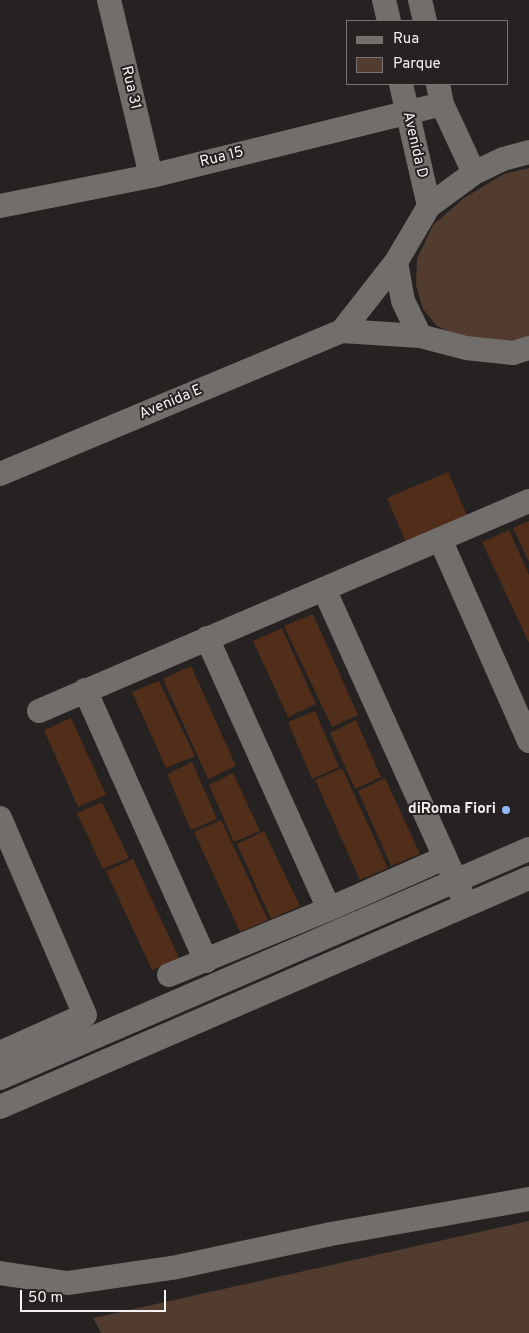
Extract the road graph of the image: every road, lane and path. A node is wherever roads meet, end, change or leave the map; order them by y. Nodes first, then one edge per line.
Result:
1 (109, 0) edge
2 (384, 0) edge
3 (420, 0) edge
4 (389, 20) edge
5 (425, 20) edge
6 (401, 85) edge
7 (440, 94) edge
8 (407, 113) junction
9 (529, 152) edge
10 (474, 172) junction
11 (151, 176) junction
12 (0, 206) edge
13 (428, 206) junction
14 (396, 262) junction
15 (342, 331) junction
16 (420, 336) junction
17 (529, 348) edge
18 (0, 474) edge
19 (529, 500) edge
20 (440, 539) junction
21 (324, 589) junction
22 (207, 638) junction
23 (85, 690) junction
24 (39, 711) dead end
25 (529, 741) edge
26 (0, 818) edge
27 (529, 849) edge
28 (444, 858) junction
29 (529, 878) edge
30 (455, 881) junction
31 (466, 905) junction
32 (329, 909) junction
33 (206, 960) junction
34 (169, 974) dead end
35 (0, 1052) edge
36 (0, 1078) edge
37 (0, 1106) edge
38 (529, 1199) edge
39 (0, 1273) edge

1 - 11 street, Rua 31
2 - 4 street
3 - 5 street
6 - 8 street, Avenida D
7 - 8 street, Rua 15
7 - 10 street
8 - 11 street, Rua 15
8 - 13 street, Avenida D
9 - 10 street, Avenida E
10 - 13 street, Avenida E
11 - 12 street, Rua 15
13 - 14 street, Avenida E
14 - 15 street, Avenida E
14 - 16 street
15 - 16 street, Avenida E
15 - 18 street, Avenida E
16 - 17 street, Avenida E
19 - 20 street
20 - 21 street
20 - 25 street
21 - 22 street
21 - 28 street
22 - 23 street
22 - 32 street
23 - 24 street
23 - 33 street
26 - 35 street
27 - 30 street
28 - 30 street
28 - 32 street
29 - 31 street
30 - 31 street
30 - 36 street
31 - 37 street
32 - 33 street
33 - 34 street
38 - 39 street

